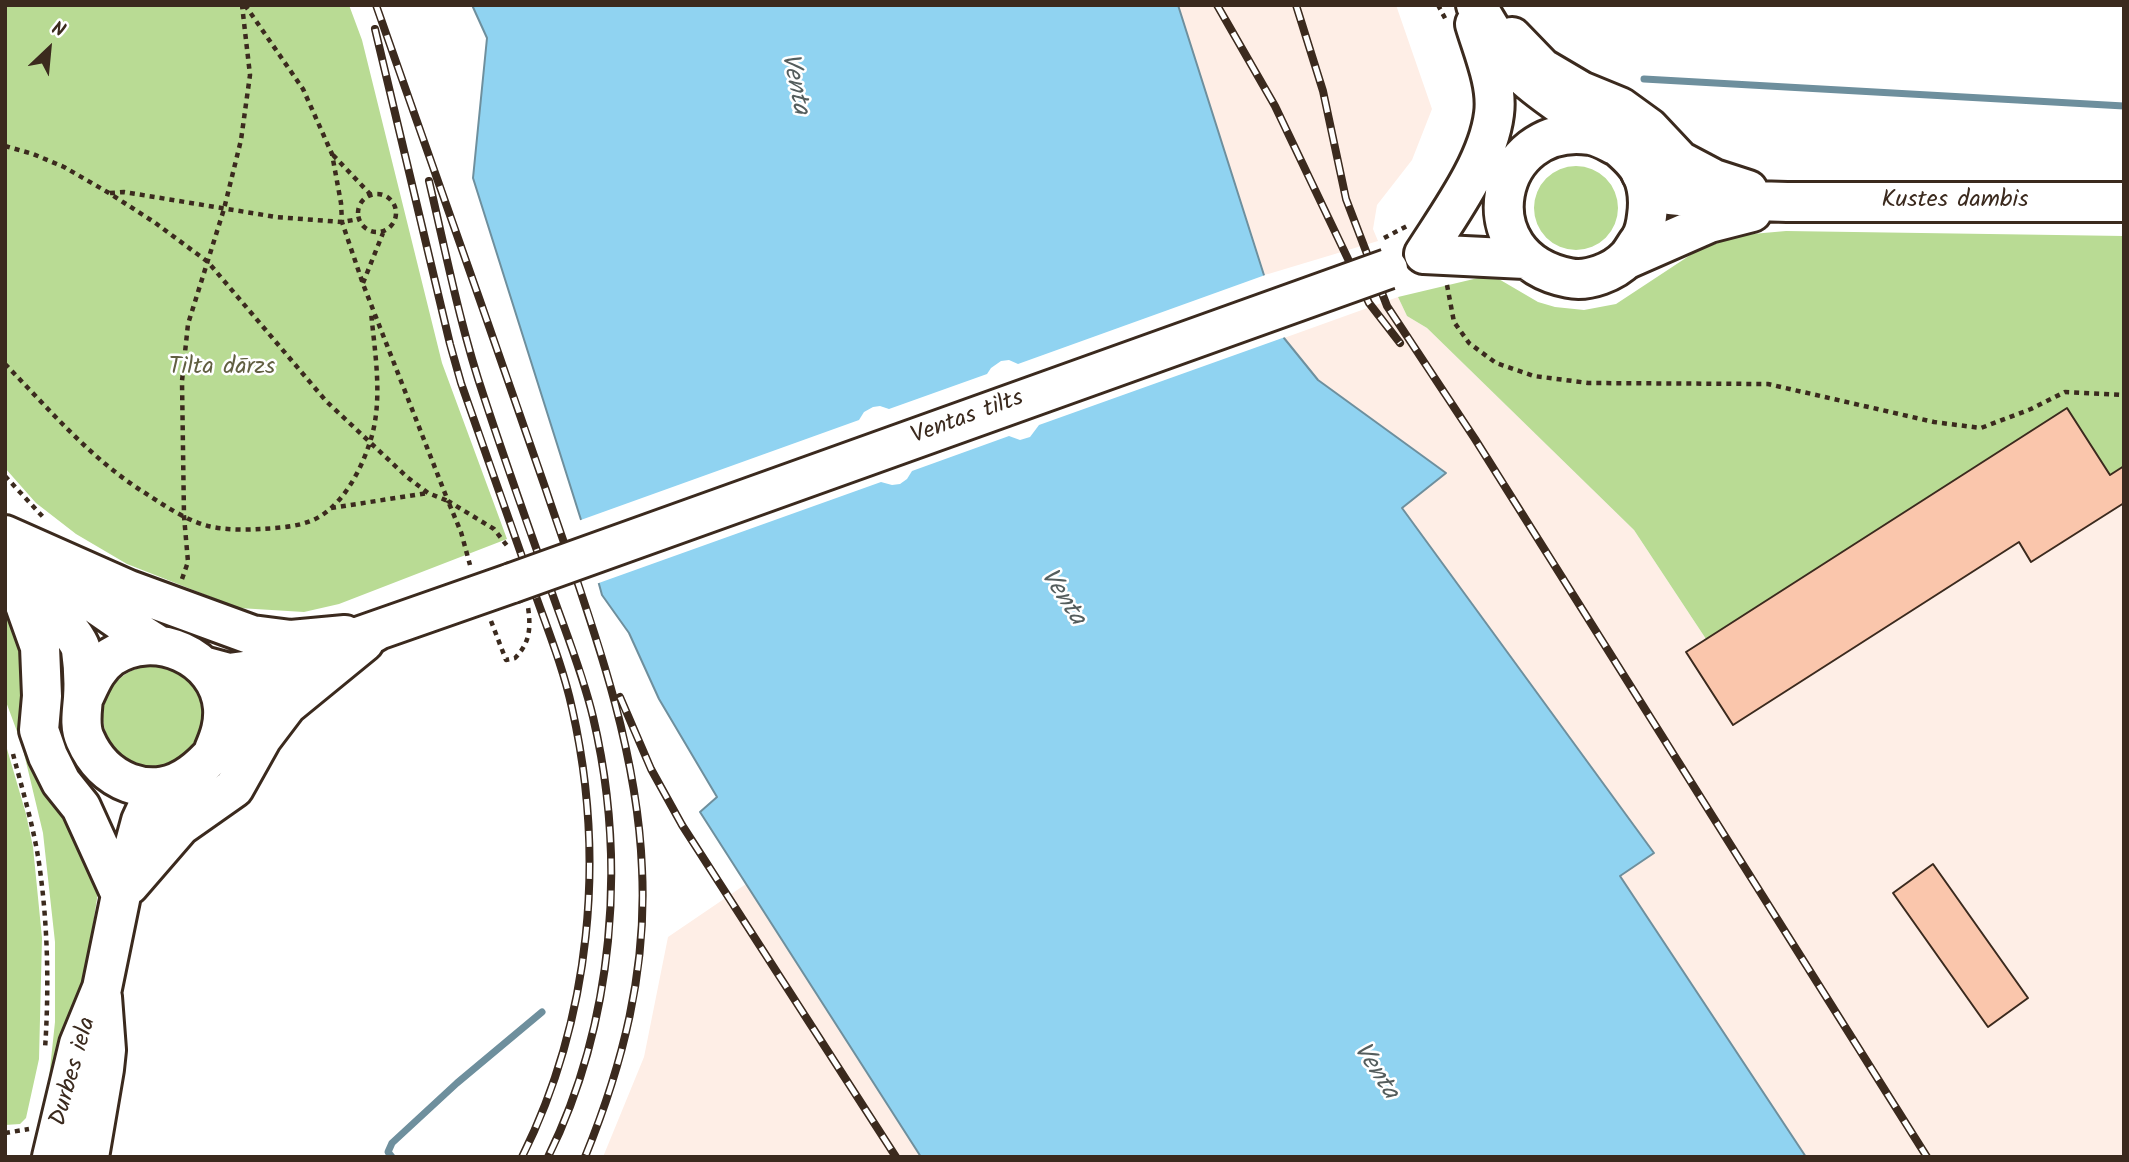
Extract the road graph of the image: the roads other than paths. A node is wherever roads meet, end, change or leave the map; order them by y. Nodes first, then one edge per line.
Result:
1 (1473, 5) edge
2 (1482, 5) edge
3 (1533, 147) junction
4 (1630, 160) junction
5 (1506, 186) junction
6 (1787, 202) junction
7 (2124, 202) edge
8 (1525, 259) junction
9 (1627, 259) junction
10 (1435, 267) junction
11 (5, 538) edge
12 (5, 550) edge
13 (375, 632) junction
14 (158, 645) junction
15 (203, 666) junction
16 (83, 696) junction
17 (214, 751) junction
18 (91, 752) junction
19 (175, 784) junction
20 (121, 895) junction
21 (102, 988) junction
22 (38, 1141) edge
23 (89, 1157) edge

1 - 3 main road
1 - 4 main road
1 - 10 main road
2 - 6 main road
3 - 4 main road
3 - 5 main road
4 - 6 main road
4 - 9 main road
5 - 8 main road
5 - 10 main road
6 - 7 main road, Kustes dambis
6 - 9 main road
8 - 9 main road
8 - 10 main road
10 - 13 main road, Ventas tilts, bridge
11 - 13 main road
11 - 14 main road
11 - 16 main road
12 - 20 main road
13 - 15 main road
13 - 17 main road
13 - 20 main road
14 - 15 main road
14 - 16 main road
15 - 17 main road
16 - 18 main road
17 - 19 main road
18 - 19 main road
18 - 20 main road
19 - 20 main road
20 - 21 main road, Durbes iela
21 - 22 main road, Durbes iela
21 - 23 main road, Durbes iela

